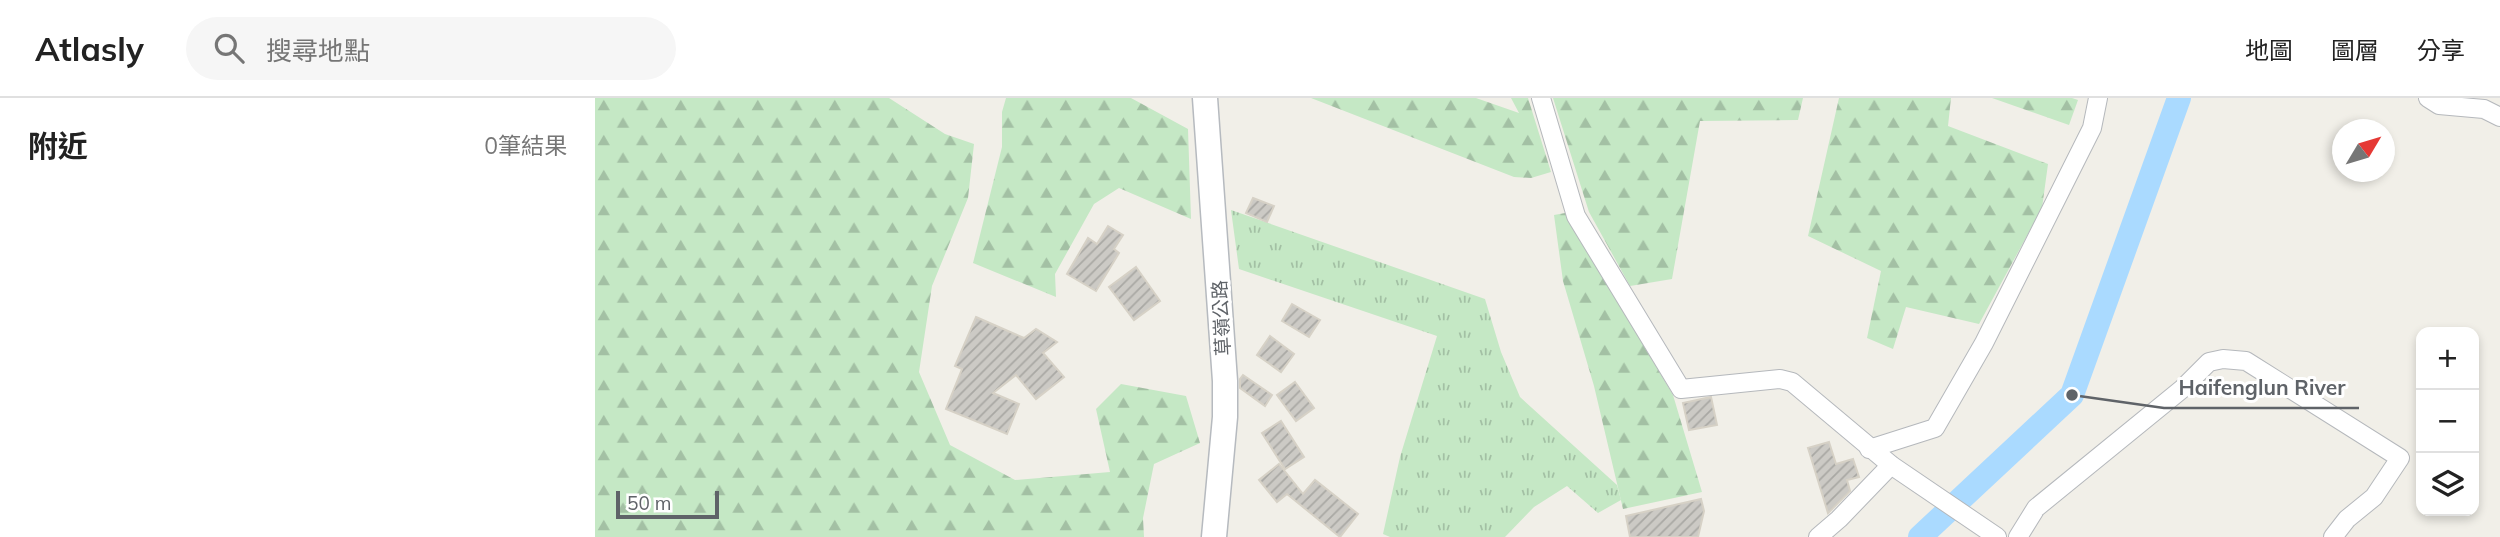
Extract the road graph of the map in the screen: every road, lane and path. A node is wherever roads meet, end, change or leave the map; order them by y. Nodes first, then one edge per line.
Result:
1 (1205, 98) edge
2 (1541, 98) edge
3 (2098, 98) edge
4 (2428, 98) edge
5 (2500, 117) edge
6 (1869, 449) junction
7 (1891, 465) junction
8 (1214, 537) edge
9 (1818, 537) edge
10 (1997, 537) edge
11 (2018, 537) edge
12 (2333, 537) edge

1 - 8 main road, 草嶺公路
2 - 6 street
3 - 6 street
4 - 5 street
6 - 7 street
7 - 9 street
7 - 10 street
11 - 12 street

